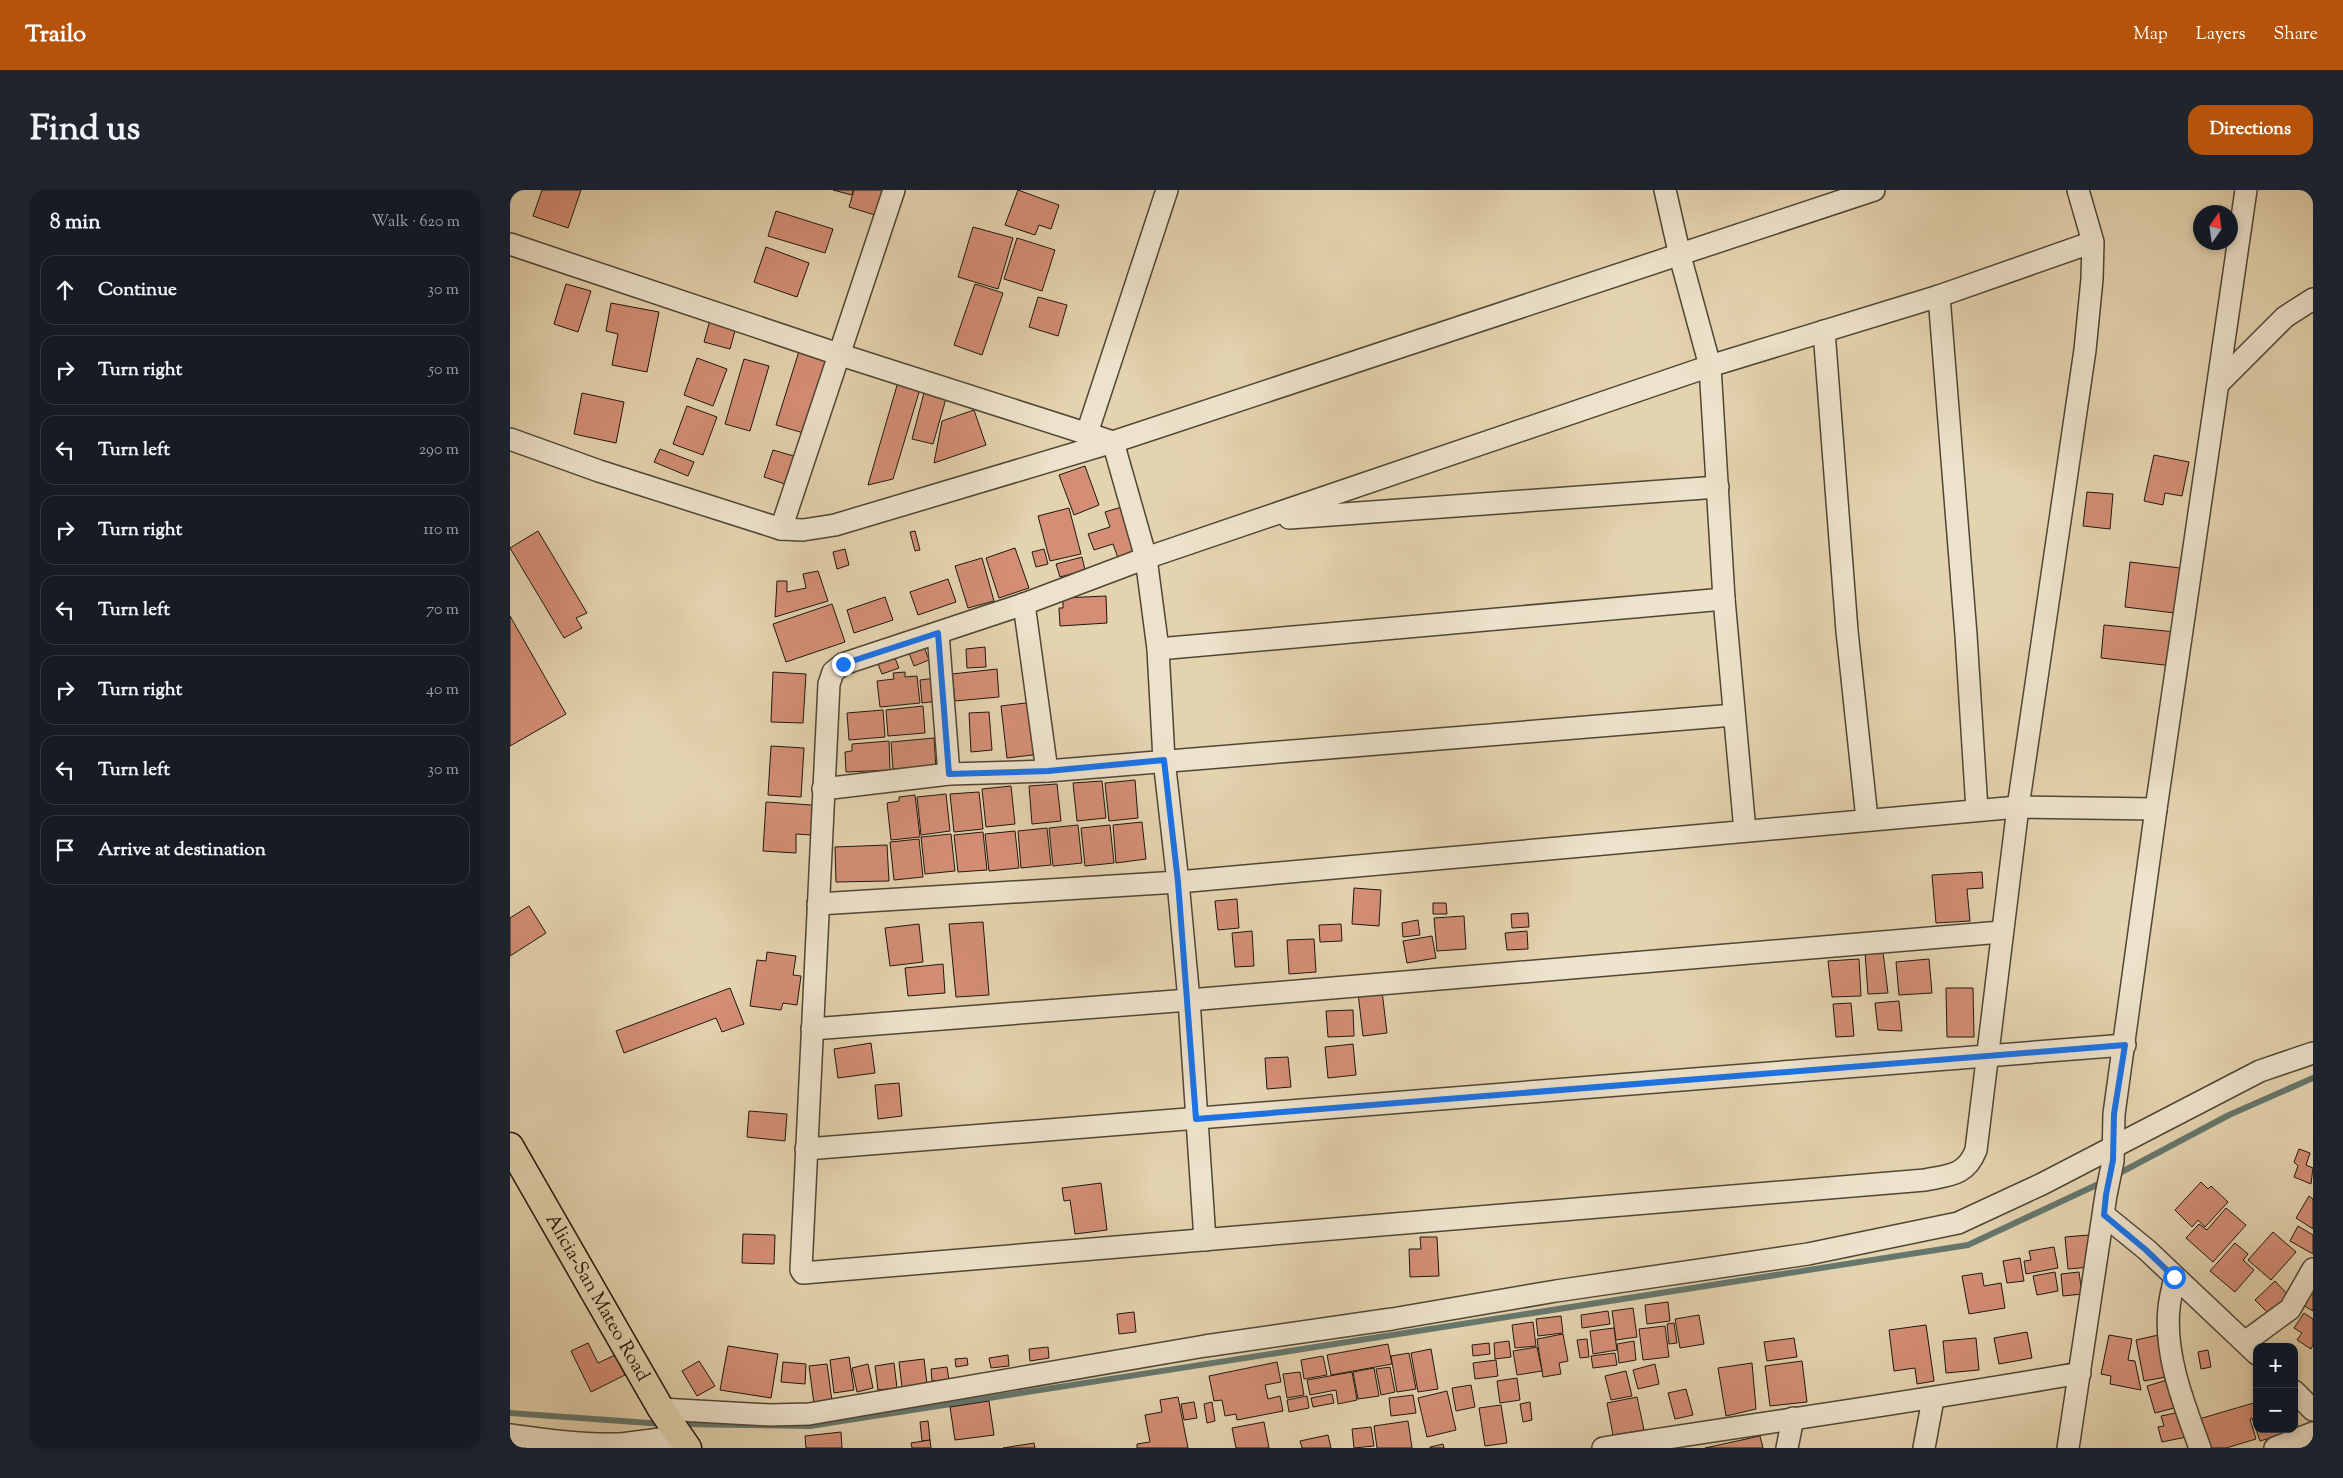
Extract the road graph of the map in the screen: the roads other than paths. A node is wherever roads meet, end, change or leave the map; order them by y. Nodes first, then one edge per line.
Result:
1 (894, 190) edge
2 (1166, 190) edge
3 (1665, 190) edge
4 (1874, 190) edge
5 (2078, 190) edge
6 (2246, 190) edge
7 (2093, 242) junction
8 (510, 244) edge
9 (1680, 256) junction
10 (1939, 296) junction
11 (2313, 299) edge
12 (1824, 331) junction
13 (838, 354) junction
14 (1710, 366) junction
15 (2219, 383) junction
16 (1087, 433) junction
17 (510, 439) edge
18 (1113, 442) junction
19 (1718, 487) junction
20 (1259, 520) junction
21 (781, 529) junction
22 (1146, 558) junction
23 (1724, 599) junction
24 (1024, 604) junction
25 (938, 633) junction
26 (1158, 649) junction
27 (1734, 715) junction
28 (1164, 760) junction
29 (1048, 771) junction
30 (949, 774) junction
31 (823, 789) junction
32 (2018, 807) junction
33 (2156, 809) junction
34 (1977, 810) junction
35 (1866, 819) junction
36 (1745, 830) junction
37 (1178, 882) junction
38 (818, 904) junction
39 (2002, 932) junction
40 (1189, 1000) junction
41 (812, 1029) junction
42 (2125, 1045) junction
43 (2313, 1053) edge
44 (1987, 1057) junction
45 (1196, 1119) junction
46 (510, 1146) edge
47 (806, 1149) junction
48 (2113, 1153) junction
49 (2105, 1205) junction
50 (1205, 1240) junction
51 (2313, 1269) edge
52 (2174, 1277) junction
53 (2251, 1348) edge
54 (2080, 1373) junction
55 (2298, 1395) edge
56 (1933, 1399) junction
57 (661, 1409) junction
58 (2313, 1410) edge
59 (1793, 1418) junction
60 (2313, 1433) edge
61 (510, 1435) edge
62 (686, 1444) edge
63 (1603, 1448) edge
64 (1787, 1448) edge
65 (1924, 1448) edge
66 (2068, 1448) edge
67 (2200, 1448) edge
68 (2275, 1448) edge

1 - 13 street
2 - 16 street
3 - 9 street
4 - 9 street
5 - 7 street
6 - 15 street
7 - 10 street
7 - 32 street
8 - 13 street
9 - 14 street
9 - 18 street
10 - 12 street
10 - 34 street
11 - 15 street
12 - 14 street
12 - 35 street
13 - 16 street
13 - 21 street
14 - 19 street
14 - 20 street
15 - 33 street
16 - 18 street
17 - 21 street
18 - 21 street
18 - 22 street
19 - 20 street
19 - 23 street
20 - 22 street
22 - 24 street
22 - 26 street
23 - 26 street
23 - 27 street
24 - 25 street
24 - 29 street
25 - 30 street
25 - 31 street
26 - 28 street
27 - 28 street
27 - 36 street
28 - 29 street
28 - 37 street
29 - 30 street
30 - 31 street
31 - 38 street
32 - 33 street
32 - 34 street
32 - 39 street
33 - 42 street
34 - 35 street
35 - 36 street
36 - 37 street
37 - 38 street
37 - 40 street
38 - 41 street
39 - 40 street
39 - 44 street
40 - 41 street
40 - 45 street
41 - 47 street
42 - 44 street
42 - 48 street
43 - 48 street
44 - 45 street
44 - 50 street
45 - 47 street
45 - 50 street
46 - 57 main road, Alicia-San Mateo Road
47 - 50 street
48 - 49 street
48 - 57 street
49 - 52 street
49 - 54 street
51 - 53 street
52 - 53 street
52 - 67 street
54 - 56 street
54 - 66 street
55 - 58 street
56 - 59 street
56 - 65 street
57 - 62 main road, Alicia-San Mateo Road
59 - 63 street
59 - 64 street
60 - 68 street
61 - 62 street

